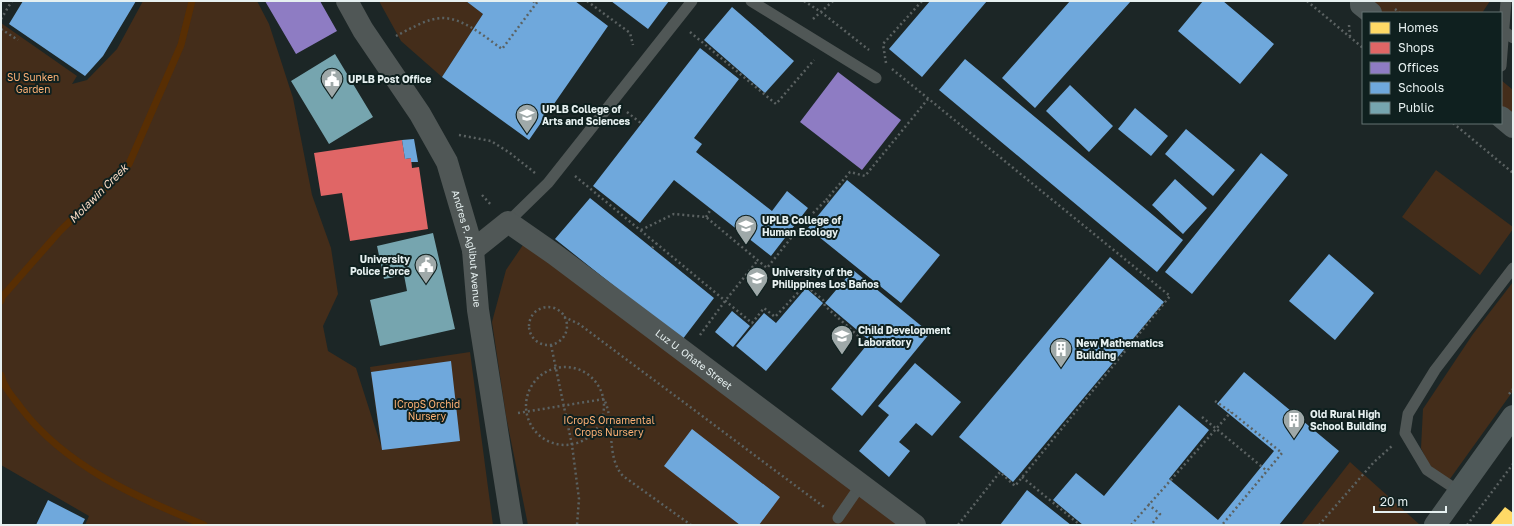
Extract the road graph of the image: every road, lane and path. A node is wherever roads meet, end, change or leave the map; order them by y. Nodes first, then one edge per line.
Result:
1 (12, 1) edge
2 (347, 1) edge
3 (533, 1) edge
4 (587, 1) edge
5 (692, 1) edge
6 (751, 1) edge
7 (804, 1) edge
8 (833, 1) edge
9 (922, 1) edge
10 (1307, 1) edge
11 (537, 2) edge
12 (1508, 2) edge
13 (821, 12) junction
14 (1, 19) edge
15 (676, 20) junction
16 (1, 29) edge
17 (799, 31) junction
18 (1504, 31) junction
19 (1513, 38) edge
20 (18, 40) dead end
21 (389, 40) dead end
22 (825, 47) junction
23 (1362, 47) edge
24 (1502, 54) edge
25 (875, 55) dead end
26 (881, 60) dead end
27 (887, 65) junction
28 (639, 67) junction
29 (876, 78) dead end
30 (928, 99) junction
31 (1502, 118) edge
32 (1454, 124) edge
33 (1513, 127) edge
34 (458, 135) dead end
35 (562, 166) junction
36 (1513, 173) edge
37 (548, 183) junction
38 (826, 200) junction
39 (829, 202) dead end
40 (712, 209) dead end
41 (706, 217) junction
42 (508, 222) junction
43 (641, 230) junction
44 (657, 243) junction
45 (652, 248) dead end
46 (473, 250) junction
47 (758, 260) junction
48 (1513, 268) edge
49 (725, 300) junction
50 (564, 317) junction
51 (867, 344) dead end
52 (551, 345) junction
53 (685, 354) junction
54 (556, 368) junction
55 (604, 399) junction
56 (1215, 402) dead end
57 (564, 406) junction
58 (526, 412) junction
59 (1231, 412) junction
60 (513, 415) dead end
61 (1513, 416) edge
62 (1202, 417) dead end
63 (1215, 429) junction
64 (1405, 433) junction
65 (572, 445) junction
66 (1513, 464) edge
67 (1268, 471) junction
68 (1022, 477) junction
69 (860, 486) junction
70 (1460, 492) junction
71 (1148, 504) junction
72 (838, 518) joint
73 (1440, 523) edge
74 (512, 525) edge
75 (577, 525) edge
76 (691, 525) edge
77 (915, 525) edge
78 (958, 525) edge
79 (1080, 525) edge
80 (1131, 525) edge
81 (1151, 525) edge
82 (1222, 525) edge
83 (1319, 525) edge
84 (1467, 525) edge

1 - 14 path
2 - 46 street, Andres P. Aglibut Avenue
3 - 11 path
4 - 28 path
5 - 15 lane
6 - 17 lane
7 - 13 path
8 - 13 path
9 - 27 path
10 - 23 path
11 - 21 path
12 - 18 lane
13 - 17 path
13 - 25 path
15 - 22 path
15 - 28 lane
16 - 20 path
17 - 22 lane
18 - 19 lane
18 - 24 lane
22 - 29 lane
26 - 27 path
27 - 30 path
28 - 35 lane
30 - 38 path
30 - 68 path
31 - 33 main road
32 - 36 path
34 - 37 path
35 - 37 lane
35 - 43 path
37 - 42 lane
38 - 39 path
38 - 47 path
40 - 41 path
41 - 43 path
41 - 47 path
42 - 46 street
42 - 53 street, Luz U. Oñate Street
43 - 44 path
44 - 45 path
44 - 49 path
46 - 74 street, Andres P. Aglibut Avenue
47 - 49 path
48 - 64 lane
49 - 51 path
49 - 53 path
50 - 52 path
50 - 52 path
50 - 72 path
52 - 54 path
53 - 69 street, Luz U. Oñate Street
54 - 55 path
54 - 57 path
54 - 58 path
55 - 57 path
55 - 65 path
55 - 76 path
56 - 59 path
57 - 58 path
57 - 65 path
58 - 60 path
58 - 65 path
59 - 63 path
59 - 67 path
61 - 70 main road
62 - 63 path
63 - 67 path
63 - 71 path
64 - 70 lane
64 - 83 path
65 - 75 path
66 - 84 path
67 - 82 path
68 - 78 path
68 - 79 path
69 - 72 lane
69 - 77 street, Luz U. Oñate Street
70 - 73 main road
71 - 80 path
71 - 81 path

